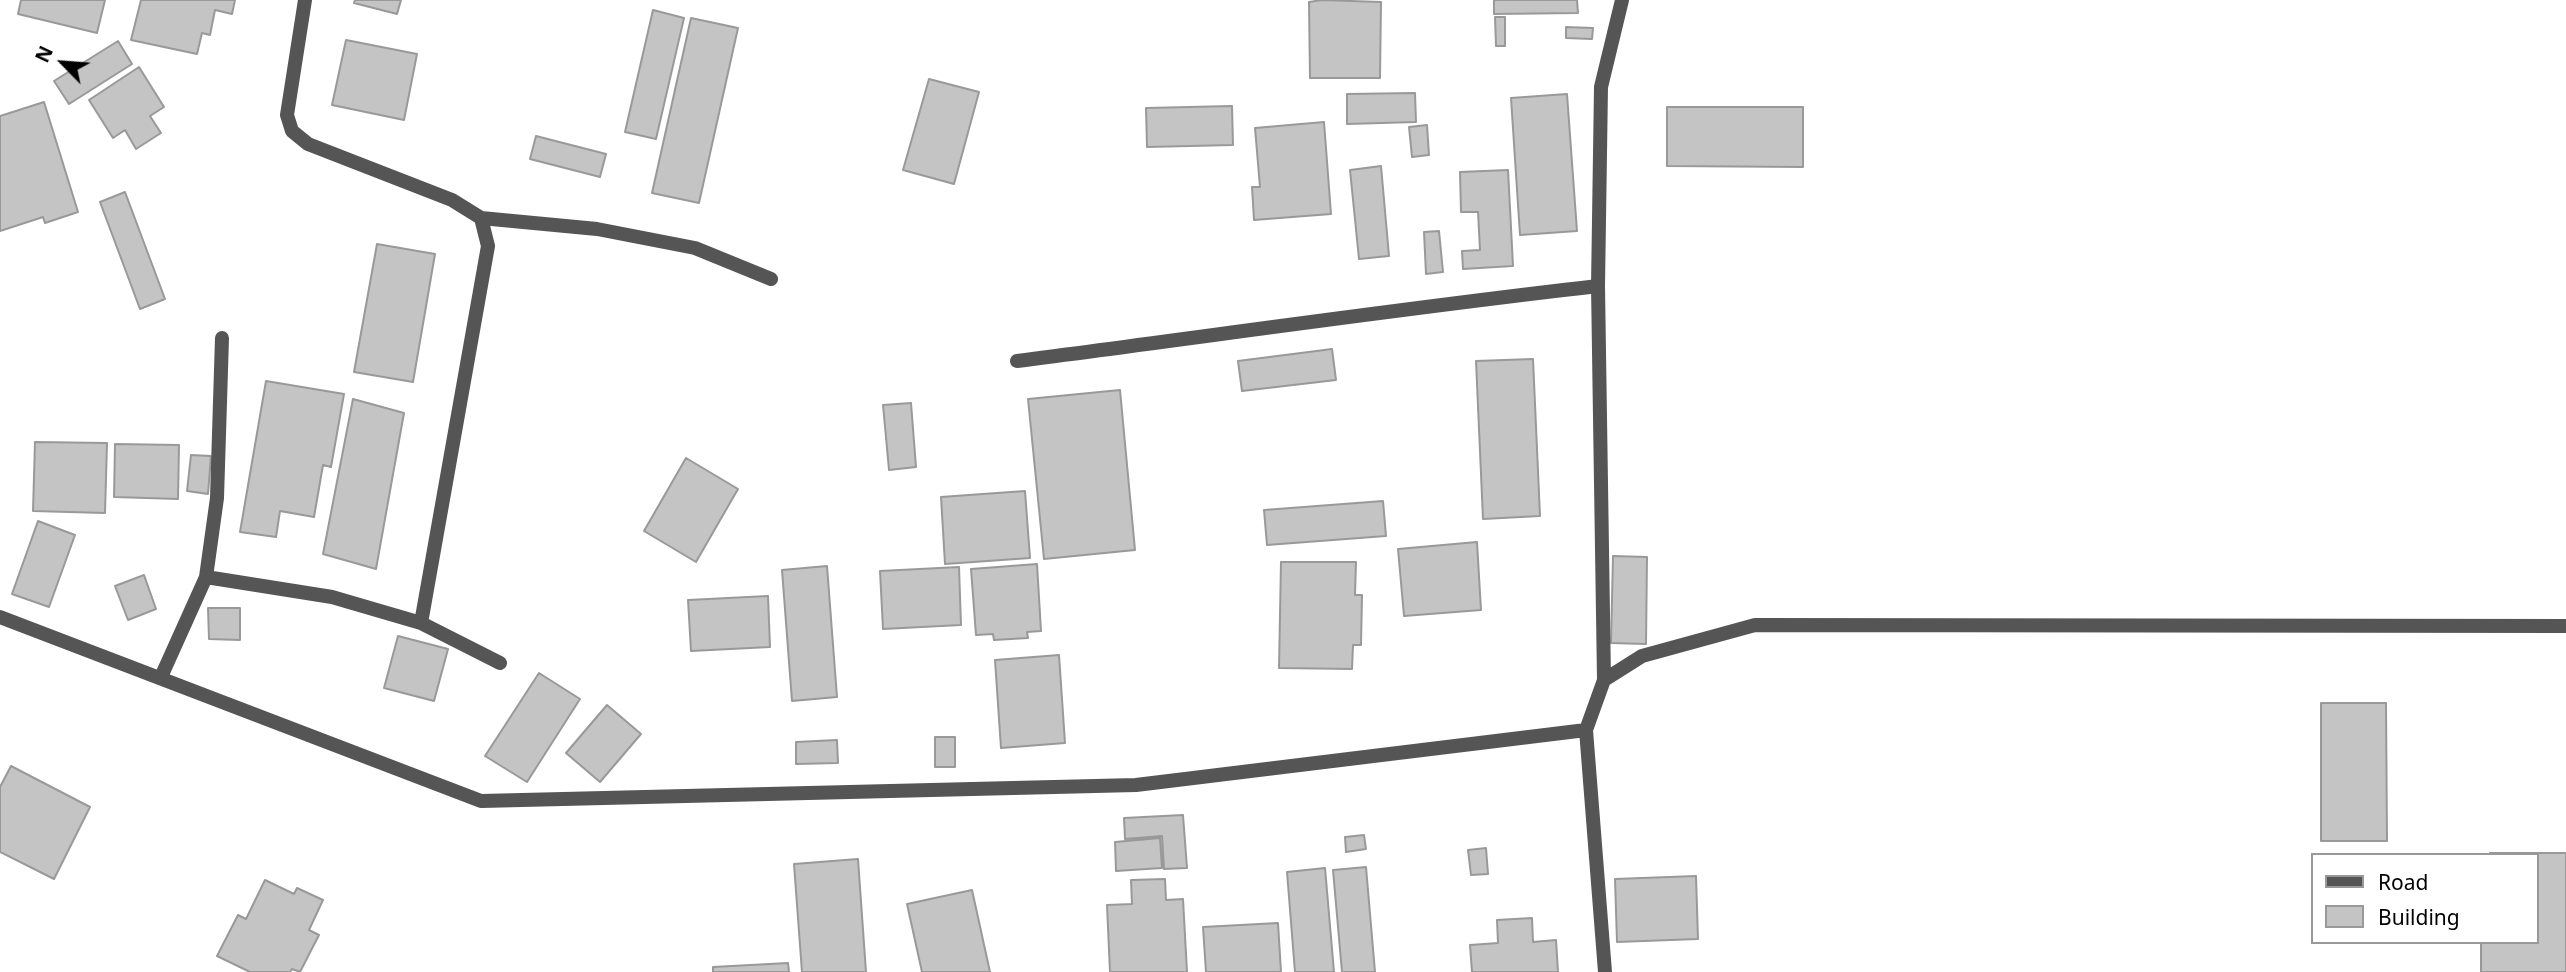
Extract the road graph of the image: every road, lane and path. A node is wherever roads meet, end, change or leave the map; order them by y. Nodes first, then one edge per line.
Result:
1 (306, 0) edge
2 (1622, 0) edge
3 (481, 218) junction
4 (771, 279) dead end
5 (1598, 286) junction
6 (222, 338) dead end
7 (1017, 361) dead end
8 (206, 577) junction
9 (0, 617) edge
10 (421, 623) junction
11 (2566, 626) edge
12 (500, 663) dead end
13 (161, 677) junction
14 (1604, 680) junction
15 (1586, 730) junction
16 (1605, 972) edge

1 - 3 street
2 - 5 street
3 - 4 street
3 - 10 street
5 - 7 street
5 - 14 street
6 - 8 street
8 - 10 street
8 - 13 street
9 - 13 street
10 - 12 street
11 - 14 street
13 - 15 street
14 - 15 street
15 - 16 street

